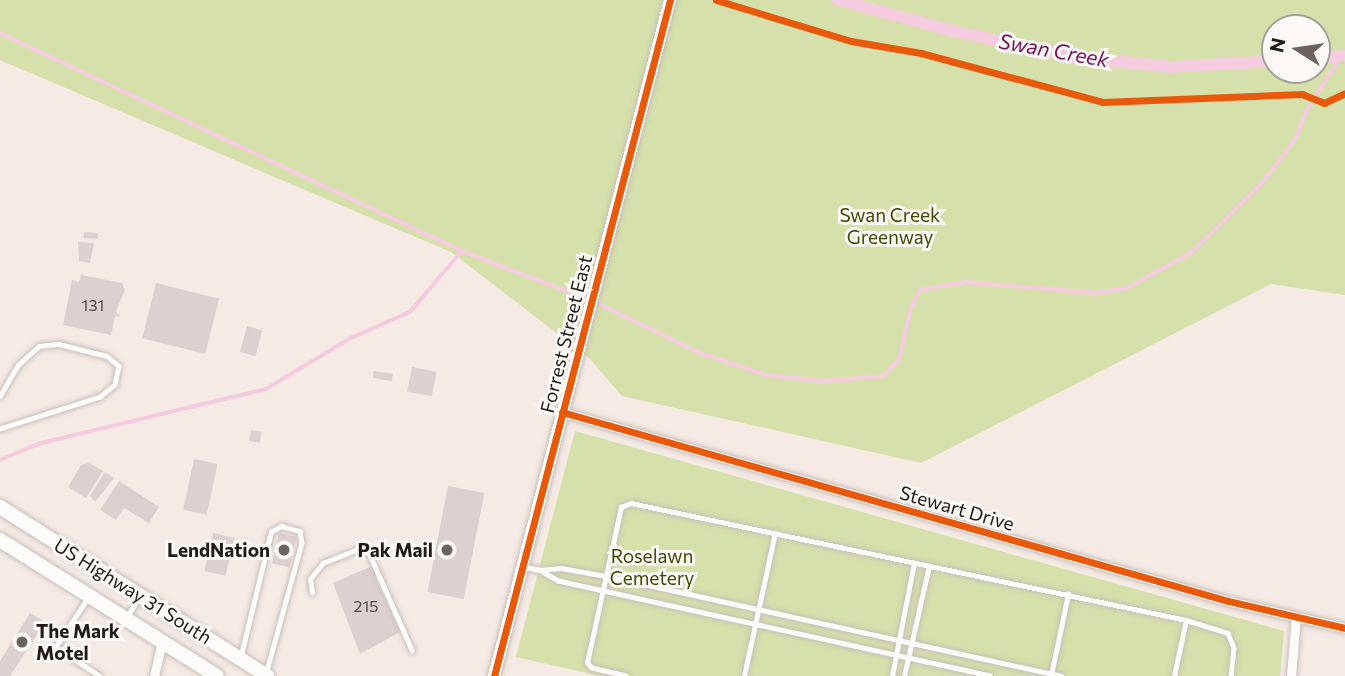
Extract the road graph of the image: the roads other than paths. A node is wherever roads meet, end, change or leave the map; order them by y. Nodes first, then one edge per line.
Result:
1 (670, 0) edge
2 (0, 396) edge
3 (562, 412) junction
4 (0, 429) edge
5 (0, 507) edge
6 (775, 533) junction
7 (0, 540) edge
8 (914, 563) junction
9 (522, 566) junction
10 (929, 566) junction
11 (539, 570) junction
12 (607, 576) junction
13 (604, 590) junction
14 (312, 593) dead end
15 (1068, 594) junction
16 (139, 596) junction
17 (90, 597) junction
18 (759, 610) junction
19 (1296, 617) junction
20 (126, 619) junction
21 (1186, 620) junction
22 (756, 624) junction
23 (1345, 628) edge
24 (162, 642) junction
25 (899, 642) junction
26 (911, 644) junction
27 (412, 650) dead end
28 (896, 656) junction
29 (908, 658) junction
30 (240, 659) junction
31 (1051, 675) edge
32 (100, 676) edge
33 (155, 676) edge
34 (217, 676) edge
35 (266, 676) edge
36 (494, 676) edge
37 (626, 676) edge
38 (744, 676) edge
39 (892, 676) edge
40 (904, 676) edge
41 (990, 676) edge
42 (1061, 676) edge
43 (1174, 676) edge
44 (1231, 676) edge
45 (1291, 676) edge

1 - 3 street, Forrest Street East
2 - 4 lane
3 - 9 street, Forrest Street East
3 - 19 street, Stewart Drive
5 - 16 main road, US Highway 31 South
6 - 8 lane
6 - 12 lane
6 - 18 lane
7 - 17 main road, US Highway 31 South
8 - 10 lane
8 - 25 lane
9 - 11 lane
9 - 36 street, Forrest Street East
10 - 15 lane
10 - 26 lane
11 - 12 lane
11 - 13 lane
12 - 13 lane
12 - 18 lane
13 - 22 lane
13 - 37 lane
14 - 27 lane
15 - 21 lane
15 - 31 lane
16 - 20 lane
16 - 30 main road, US Highway 31 South
17 - 20 main road, US Highway 31 South
17 - 32 lane
18 - 22 lane
18 - 25 lane
19 - 23 street, Stewart Drive
19 - 45 street
20 - 24 main road, US Highway 31 South
21 - 43 lane
21 - 44 lane
22 - 28 lane
22 - 38 lane
24 - 33 street
24 - 34 main road, US Highway 31 South
25 - 26 lane
25 - 28 lane
26 - 29 lane
26 - 31 lane
28 - 29 lane
28 - 39 lane
29 - 40 lane
29 - 41 lane
30 - 35 main road, US Highway 31 South
30 - 35 lane
31 - 42 lane

